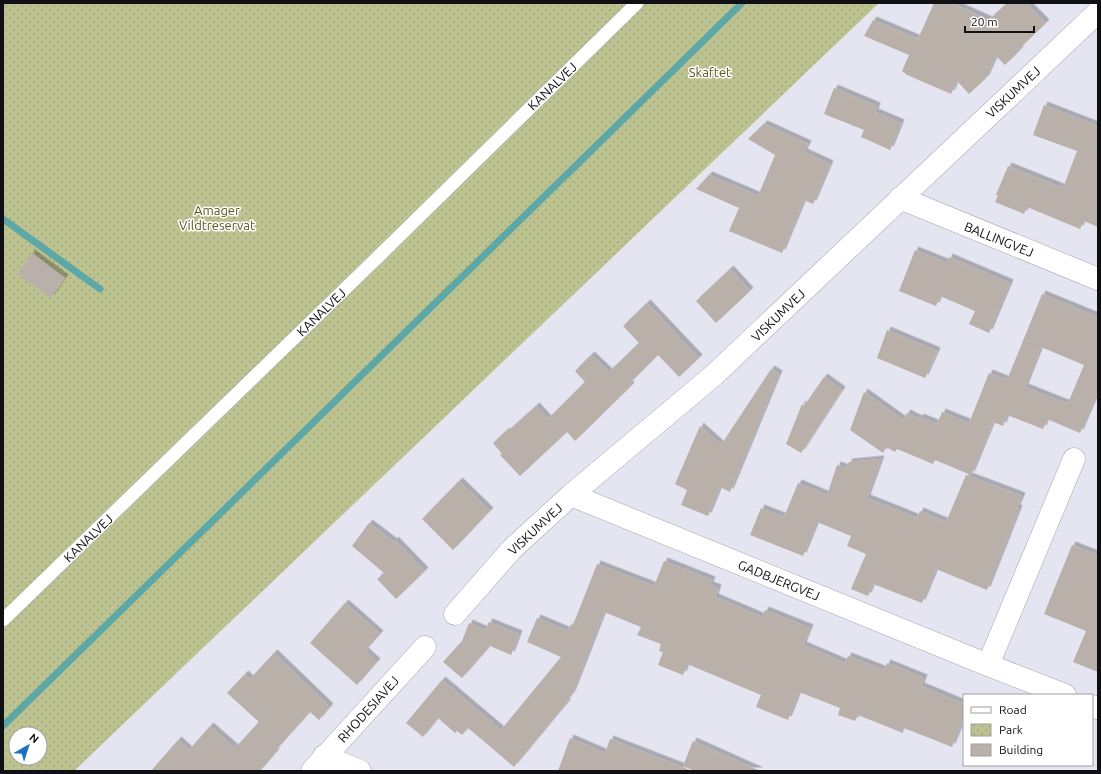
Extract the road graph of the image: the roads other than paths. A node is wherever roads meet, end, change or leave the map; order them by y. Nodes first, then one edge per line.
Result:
1 (637, 3) edge
2 (1098, 12) edge
3 (900, 198) junction
4 (1098, 279) edge
5 (1074, 459) dead end
6 (571, 495) junction
7 (455, 614) dead end
8 (3, 620) edge
9 (425, 647) dead end
10 (988, 665) junction
11 (1062, 694) edge
12 (318, 764) edge
13 (360, 771) edge

1 - 8 lane, KANALVEJ
2 - 3 street, VISKUMVEJ
3 - 4 street, BALLINGVEJ
3 - 6 street, VISKUMVEJ
5 - 10 street
6 - 7 street, VISKUMVEJ
6 - 10 street, GADBJERGVEJ
9 - 12 street, RHODESIAVEJ
10 - 11 street, GADBJERGVEJ
12 - 13 street

